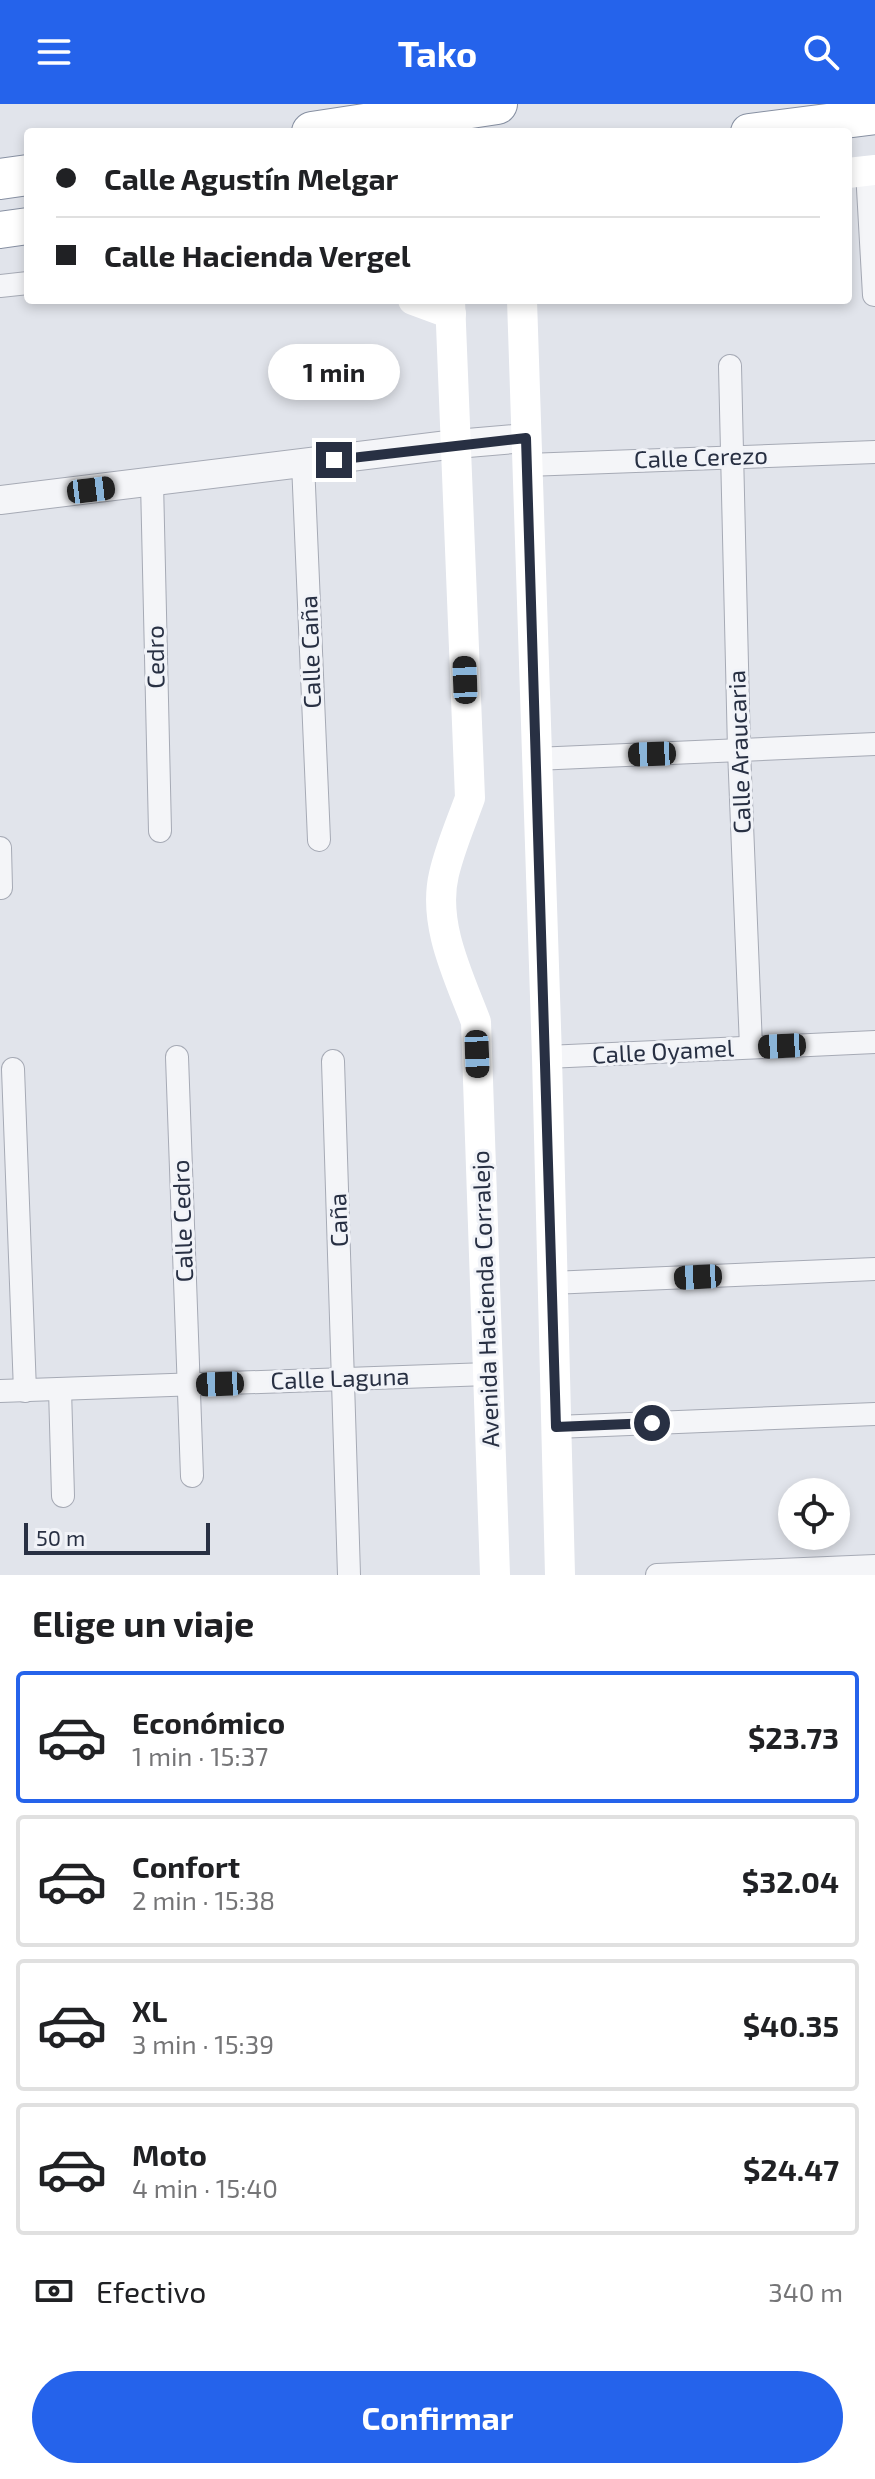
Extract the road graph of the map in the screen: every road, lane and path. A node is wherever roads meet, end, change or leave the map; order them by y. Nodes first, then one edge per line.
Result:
1 (497, 104) edge
2 (875, 116) edge
3 (338, 128) edge
4 (780, 128) edge
5 (863, 171) edge
6 (24, 176) edge
7 (0, 179) edge
8 (24, 227) edge
9 (0, 230) edge
10 (24, 283) edge
11 (0, 286) edge
12 (874, 295) edge
13 (522, 304) edge
14 (450, 307) edge
15 (730, 366) dead end
16 (456, 444) junction
17 (526, 452) junction
18 (875, 452) edge
19 (733, 457) junction
20 (303, 463) junction
21 (152, 482) junction
22 (0, 500) edge
23 (875, 744) edge
24 (739, 750) junction
25 (535, 759) junction
26 (160, 831) dead end
27 (319, 840) dead end
28 (0, 848) edge
29 (1, 888) edge
30 (875, 1042) edge
31 (751, 1047) junction
32 (177, 1057) dead end
33 (547, 1057) junction
34 (333, 1061) dead end
35 (13, 1069) dead end
36 (875, 1269) edge
37 (551, 1283) junction
38 (488, 1374) junction
39 (345, 1379) junction
40 (189, 1385) junction
41 (60, 1389) junction
42 (0, 1391) edge
43 (25, 1391) junction
44 (875, 1414) edge
45 (556, 1427) junction
46 (192, 1476) dead end
47 (63, 1496) dead end
48 (875, 1566) edge
49 (349, 1575) edge
50 (495, 1575) edge
51 (560, 1575) edge
52 (657, 1575) edge

1 - 3 highway
2 - 4 highway
5 - 12 street
6 - 7 highway
8 - 9 highway
10 - 11 street
13 - 17 main road
14 - 16 main road, Avenida Hacienda Corralejo
15 - 19 street, Calle Araucaria
16 - 17 street
16 - 20 street
16 - 38 main road, Avenida Hacienda Corralejo
17 - 19 street, Calle Cerezo
17 - 25 main road
18 - 19 street, Calle Cerezo
19 - 24 street, Calle Araucaria
20 - 21 street
20 - 27 street, Calle Caña
21 - 22 street
21 - 26 street, Cedro
23 - 24 street
24 - 25 street
24 - 31 street, Calle Araucaria
25 - 33 main road
28 - 29 street
30 - 31 street, Calle Oyamel
31 - 33 street, Calle Oyamel
32 - 40 street, Calle Cedro
33 - 37 main road
34 - 39 street, Caña
35 - 43 street
36 - 37 street
37 - 45 main road
38 - 39 street, Calle Laguna
38 - 50 main road, Avenida Hacienda Corralejo
39 - 40 street, Calle Laguna
39 - 49 street, Caña
40 - 41 street, Calle Laguna
40 - 46 street, Calle Cedro
41 - 43 street, Calle Laguna
41 - 47 street
42 - 43 street, Calle Laguna
44 - 45 street
45 - 51 main road
48 - 52 street

